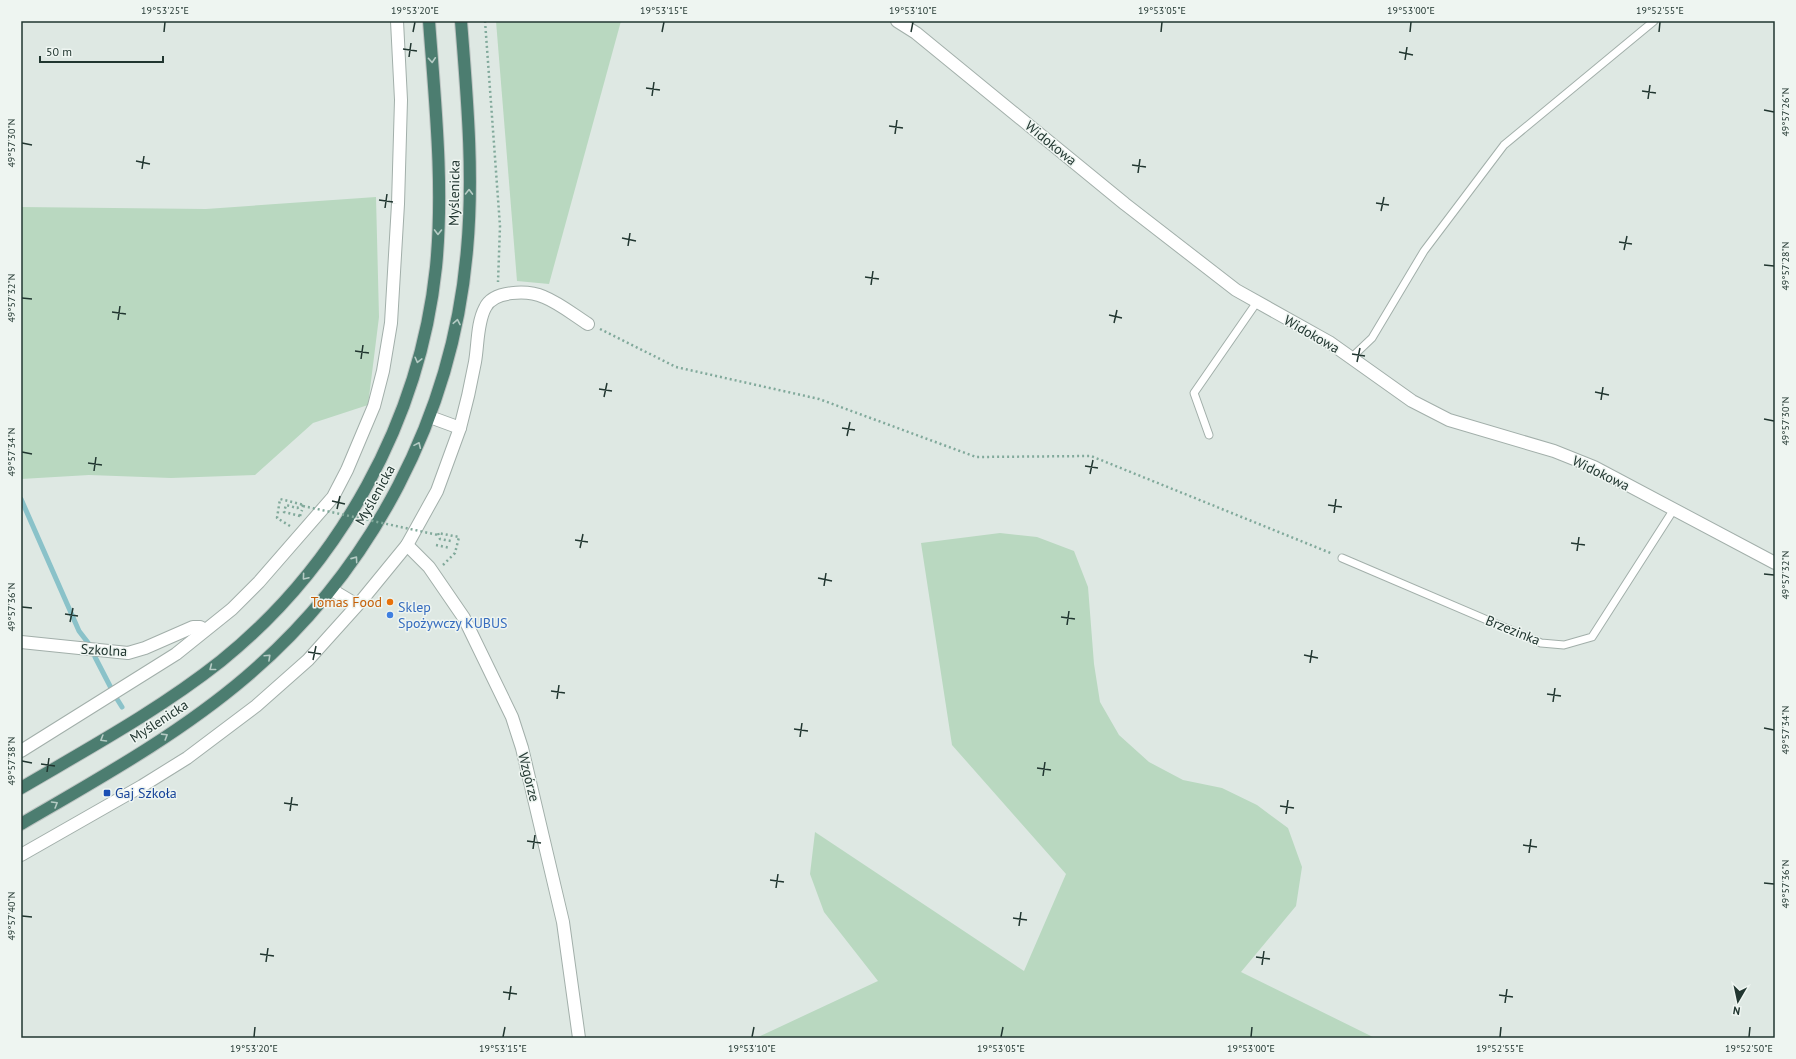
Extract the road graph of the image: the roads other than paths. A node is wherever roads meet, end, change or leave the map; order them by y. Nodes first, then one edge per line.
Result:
1 (397, 21) edge
2 (429, 21) edge
3 (461, 21) edge
4 (897, 21) edge
5 (1654, 21) edge
6 (1256, 302) junction
7 (588, 324) road end
8 (1352, 358) junction
9 (430, 418) junction
10 (460, 428) junction
11 (1209, 435) dead end
12 (1674, 509) junction
13 (407, 545) junction
14 (1342, 558) road end
15 (1775, 563) edge
16 (332, 590) junction
17 (357, 605) junction
18 (205, 630) junction
19 (21, 642) edge
20 (21, 751) edge
21 (21, 788) edge
22 (21, 824) edge
23 (21, 855) edge
24 (579, 1038) edge

1 - 18 street
2 -> 21 highway, Myślenicka
9 -> 3 highway, Myślenicka
4 - 6 street, Widokowa
5 - 8 lane
6 - 8 street, Widokowa
6 - 11 lane
7 - 10 street
8 - 12 street, Widokowa
9 - 10 street
16 -> 9 highway, Myślenicka
10 - 13 street
12 - 14 lane, Brzezinka
12 - 15 street, Widokowa
13 - 17 street
13 - 24 street, Wzgórze
16 - 17 street
22 -> 16 highway, Myślenicka
17 - 23 street
18 - 19 street, Szkolna
18 - 20 street

